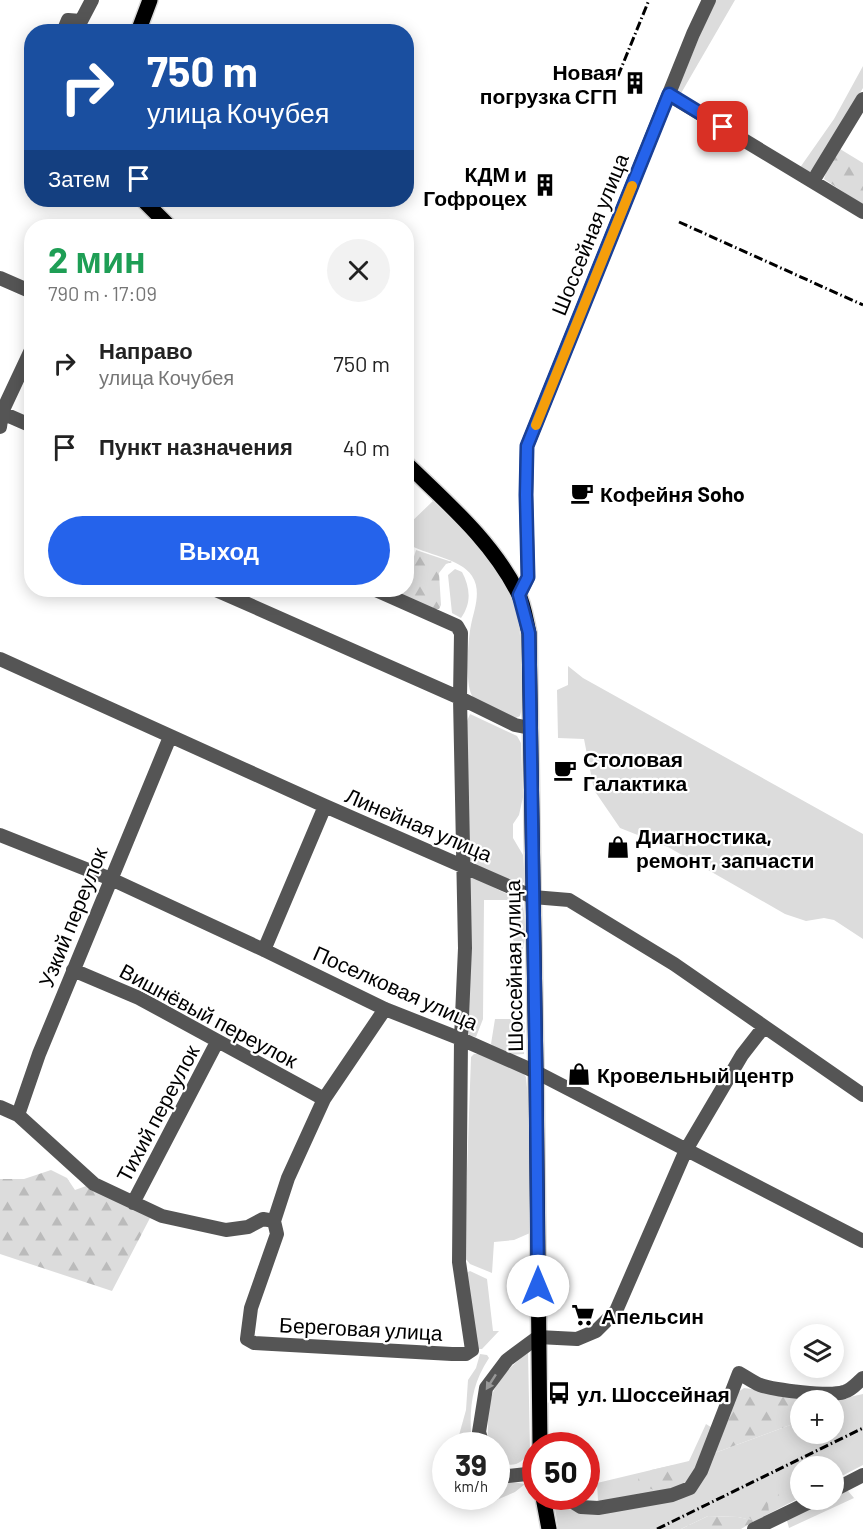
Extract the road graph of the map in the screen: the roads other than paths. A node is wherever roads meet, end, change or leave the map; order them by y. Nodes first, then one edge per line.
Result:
1 (92, 0) edge
2 (150, 0) edge
3 (709, 0) edge
4 (66, 24) edge
5 (141, 24) edge
6 (669, 94) junction
7 (863, 99) edge
8 (813, 180) junction
9 (150, 207) edge
10 (863, 212) edge
11 (162, 219) edge
12 (0, 278) edge
13 (24, 288) edge
14 (24, 365) edge
15 (1, 412) edge
16 (24, 422) edge
17 (0, 427) edge
18 (414, 471) edge
19 (519, 595) junction
20 (232, 597) edge
21 (392, 597) edge
22 (0, 659) edge
23 (460, 698) junction
24 (530, 728) junction
25 (170, 736) junction
26 (325, 806) junction
27 (0, 835) edge
28 (465, 866) junction
29 (111, 879) junction
30 (533, 897) junction
31 (264, 950) junction
32 (73, 970) junction
33 (385, 1010) junction
34 (763, 1028) junction
35 (461, 1039) junction
36 (217, 1042) junction
37 (536, 1072) junction
38 (863, 1095) edge
39 (324, 1100) junction
40 (0, 1107) edge
41 (18, 1115) junction
42 (686, 1150) junction
43 (133, 1203) junction
44 (274, 1221) junction
45 (863, 1241) edge
46 (538, 1337) junction
47 (863, 1378) edge
48 (479, 1432) edge
49 (540, 1432) edge
50 (863, 1475) edge
51 (844, 1485) edge
52 (600, 1508) edge
53 (545, 1510) edge
54 (793, 1510) edge
55 (549, 1529) edge
56 (754, 1529) edge

1 - 4 street
2 - 5 main road
3 - 6 street, Шоссейная улица
6 - 8 street
6 - 19 street, Шоссейная улица
7 - 8 street
8 - 10 street
9 - 11 main road
12 - 13 street
14 - 15 street
15 - 16 street
15 - 17 street
18 - 19 main road, Шоссейная улица
19 - 24 main road, Шоссейная улица
20 - 23 street
21 - 23 street
22 - 25 street, Линейная улица
23 - 24 street
23 - 28 street
24 - 30 main road, Шоссейная улица
25 - 26 street, Линейная улица
25 - 29 street, Узкий переулок
26 - 28 street, Линейная улица
26 - 31 street
27 - 29 street, Поселковая улица
28 - 30 street, Линейная улица
28 - 35 street
29 - 31 street, Поселковая улица
29 - 32 street, Узкий переулок
30 - 34 street, Линейная улица
30 - 37 main road, Шоссейная улица
31 - 33 street, Поселковая улица
32 - 36 street, Вишнёвый переулок
32 - 41 street, Узкий переулок
33 - 35 street, Поселковая улица
33 - 39 street
34 - 38 street, Линейная улица
34 - 42 street
35 - 37 street, Поселковая улица
35 - 44 street, Береговая улица
36 - 39 street, Вишнёвый переулок
36 - 43 street, Тихий переулок
37 - 42 street, Поселковая улица
37 - 46 main road, Шоссейная улица
39 - 44 street
40 - 41 street
41 - 43 street
42 - 45 street, Поселковая улица
42 - 46 street
43 - 44 street
46 -> 48 street
46 - 49 main road, Шоссейная улица
47 - 52 street
50 - 51 street
53 - 55 main road
54 - 56 street

